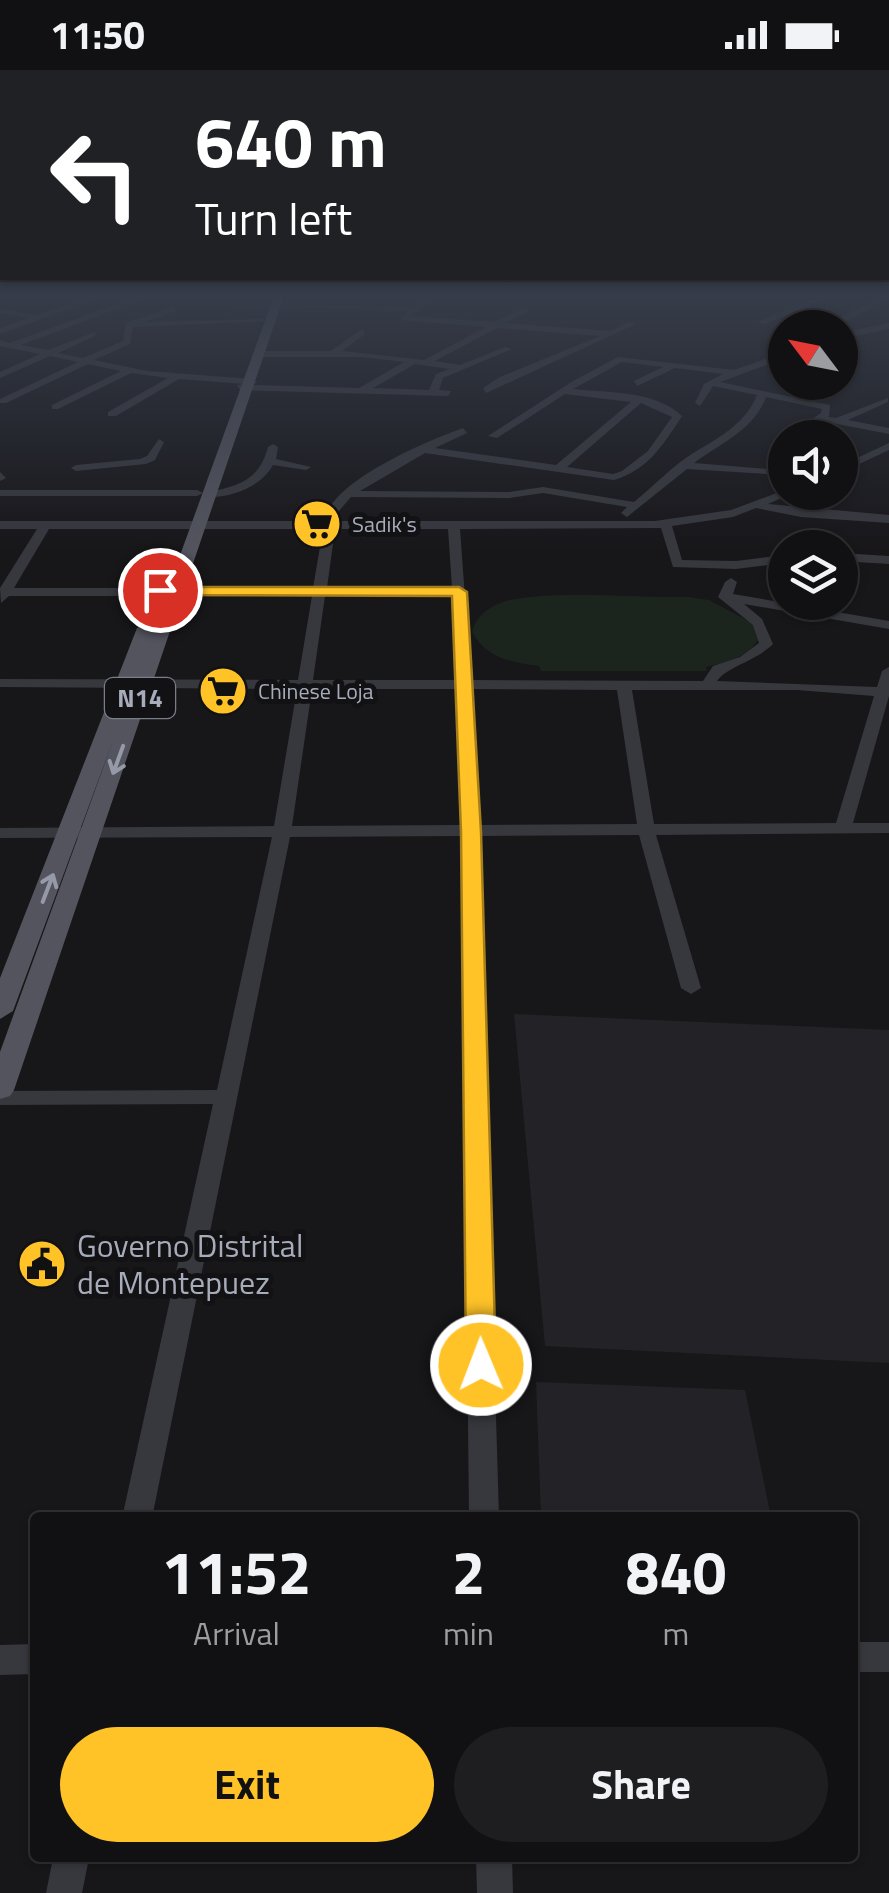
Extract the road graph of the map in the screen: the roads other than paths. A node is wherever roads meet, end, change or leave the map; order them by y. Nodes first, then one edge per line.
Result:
1 (45, 381) edge
2 (108, 381) edge
3 (170, 381) edge
4 (205, 381) edge
5 (245, 381) edge
6 (246, 381) edge
7 (378, 381) edge
8 (435, 381) edge
9 (503, 381) edge
10 (557, 381) edge
11 (581, 381) edge
12 (644, 381) edge
13 (716, 381) edge
14 (712, 383) junction
15 (638, 384) dead end
16 (244, 385) junction
17 (568, 388) junction
18 (486, 390) dead end
19 (360, 392) junction
20 (432, 393) junction
21 (763, 393) junction
22 (448, 394) dead end
23 (639, 400) junction
24 (884, 400) dead end
25 (3, 402) dead end
26 (700, 403) dead end
27 (54, 407) dead end
28 (112, 414) dead end
29 (820, 418) junction
30 (817, 420) edge
31 (832, 420) edge
32 (840, 420) edge
33 (858, 425) edge
34 (462, 431) dead end
35 (889, 431) edge
36 (492, 436) dead end
37 (159, 442) dead end
38 (273, 446) dead end
39 (889, 446) edge
40 (425, 450) junction
41 (269, 461) junction
42 (858, 461) edge
43 (124, 464) junction
44 (686, 466) junction
45 (306, 467) dead end
46 (76, 468) dead end
47 (723, 469) junction
48 (557, 470) junction
49 (768, 473) edge
50 (670, 480) junction
51 (0, 493) edge
52 (110, 493) junction
53 (204, 494) junction
54 (348, 494) junction
55 (768, 501) edge
56 (633, 504) junction
57 (758, 505) junction
58 (889, 520) edge
59 (666, 524) junction
60 (0, 525) edge
61 (45, 525) junction
62 (624, 525) junction
63 (192, 526) junction
64 (454, 526) junction
65 (330, 527) junction
66 (858, 557) edge
67 (889, 560) edge
68 (768, 561) edge
69 (168, 590) junction
70 (320, 591) junction
71 (459, 592) junction
72 (2, 595) edge
73 (889, 625) edge
74 (889, 671) edge
75 (0, 683) edge
76 (135, 683) junction
77 (305, 683) junction
78 (466, 684) junction
79 (624, 685) junction
80 (707, 686) junction
81 (885, 691) edge
82 (843, 827) junction
83 (889, 828) edge
84 (646, 830) junction
85 (92, 832) junction
86 (282, 832) junction
87 (471, 832) junction
88 (69, 833) junction
89 (0, 834) edge
90 (43, 932) junction
91 (692, 988) dead end
92 (0, 1011) edge
93 (0, 1094) edge
94 (226, 1097) junction
95 (138, 1512) edge
96 (484, 1512) edge
97 (858, 1657) edge
98 (889, 1658) edge
99 (30, 1659) edge
100 (0, 1660) edge
101 (69, 1862) edge
102 (494, 1862) edge
103 (64, 1893) edge
104 (495, 1893) edge

1 - 25 street
2 - 27 street
3 - 28 street
4 - 16 street
5 - 16 main road, N14
6 - 16 main road, N14
7 - 19 street
8 - 20 street
9 - 18 street
10 - 17 street
11 - 17 street
12 - 15 street
13 - 14 street
14 - 21 street
14 - 26 street
16 - 19 street
16 - 53 main road, N14
17 - 23 street
17 - 36 street
19 - 20 street
20 - 22 street
21 - 29 street
21 - 44 street
23 - 48 street
23 - 48 street
24 - 32 street
29 - 30 street
29 - 31 street
33 - 35 street
34 - 40 street
37 - 43 street
38 - 41 street
39 - 42 street
40 - 48 street
40 - 54 street
41 - 45 street
41 - 53 street
43 - 46 street
43 - 52 street
44 - 47 street
44 - 50 street
47 - 49 street
47 - 50 street
50 - 56 street
51 - 52 street
52 - 53 street
53 - 63 main road, N14
54 - 56 street
54 - 65 street
55 - 57 street
56 - 62 street
57 - 58 street
57 - 59 street
59 - 62 street
59 - 68 street
60 - 61 street
61 - 63 street
61 - 72 street
62 - 64 street
63 - 65 street
63 - 69 main road, N14
64 - 65 street
64 - 71 street
65 - 70 street
66 - 67 street
69 - 70 street
69 - 72 street
69 - 76 main road, N14
70 - 71 street
70 - 77 street
71 - 78 street
73 - 80 street
74 - 81 street
75 - 76 street
76 - 77 street
76 -> 85 main road, N14
76 - 88 main road, N14
77 - 78 street
77 - 86 street
78 - 79 street
78 - 87 street
79 - 80 street
79 - 84 street
80 - 81 street
81 - 82 street
82 - 83 street
82 - 84 street
84 - 87 street
84 - 91 street
85 - 86 street
85 - 88 street
85 - 90 main road, N14
86 - 87 street
86 - 94 street
87 - 96 street
88 - 89 street
90 -> 88 main road, N14
90 - 92 main road, N14
90 - 93 main road, N14
93 - 94 street
94 - 95 street
97 - 98 street
99 - 100 street
101 - 103 street
102 - 104 street

